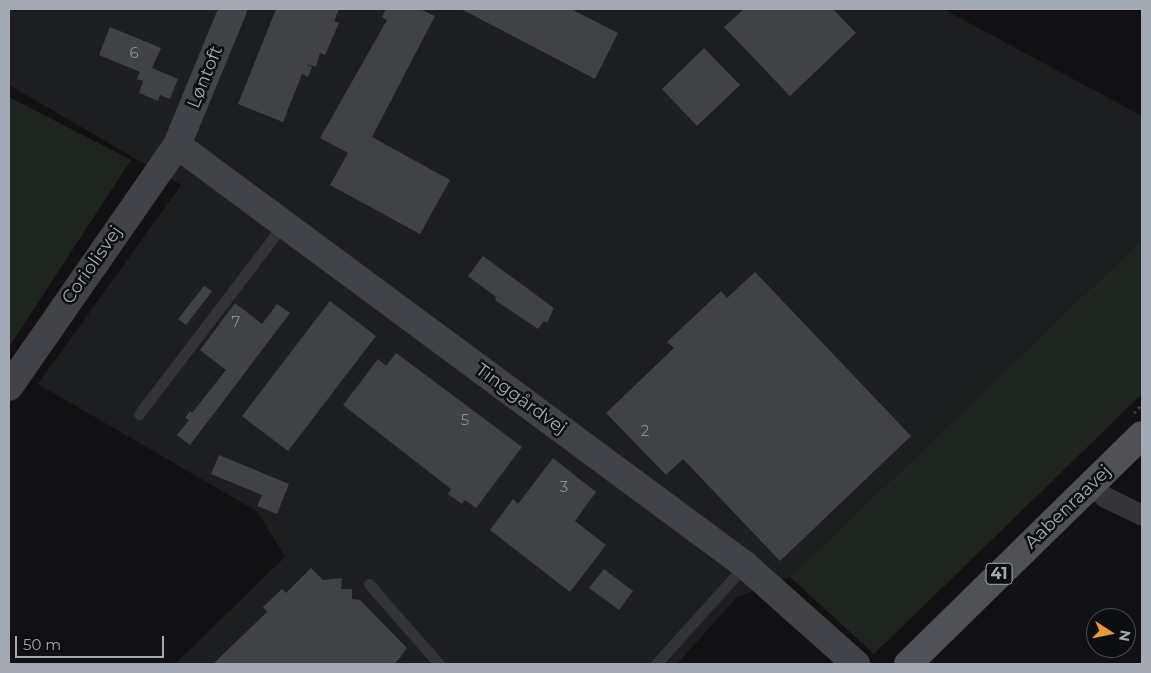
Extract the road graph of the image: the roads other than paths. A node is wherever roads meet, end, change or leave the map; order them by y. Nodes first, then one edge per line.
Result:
1 (233, 9) edge
2 (177, 145) junction
3 (284, 224) junction
4 (9, 387) edge
5 (139, 414) dead end
6 (1142, 435) edge
7 (1090, 484) junction
8 (1142, 515) edge
9 (745, 566) junction
10 (369, 584) dead end
11 (439, 664) edge
12 (656, 664) edge
13 (856, 664) edge
14 (908, 664) edge

1 - 2 street, Løntoft
2 - 3 street, Tinggårdvej
2 - 4 street, Coriolisvej
3 - 5 lane
3 - 9 street, Tinggårdvej
6 - 7 main road, Aabenraavej / 41
7 - 8 street
7 - 14 main road, Aabenraavej / 41
9 - 12 lane
9 - 13 street, Tinggårdvej
10 - 11 lane

